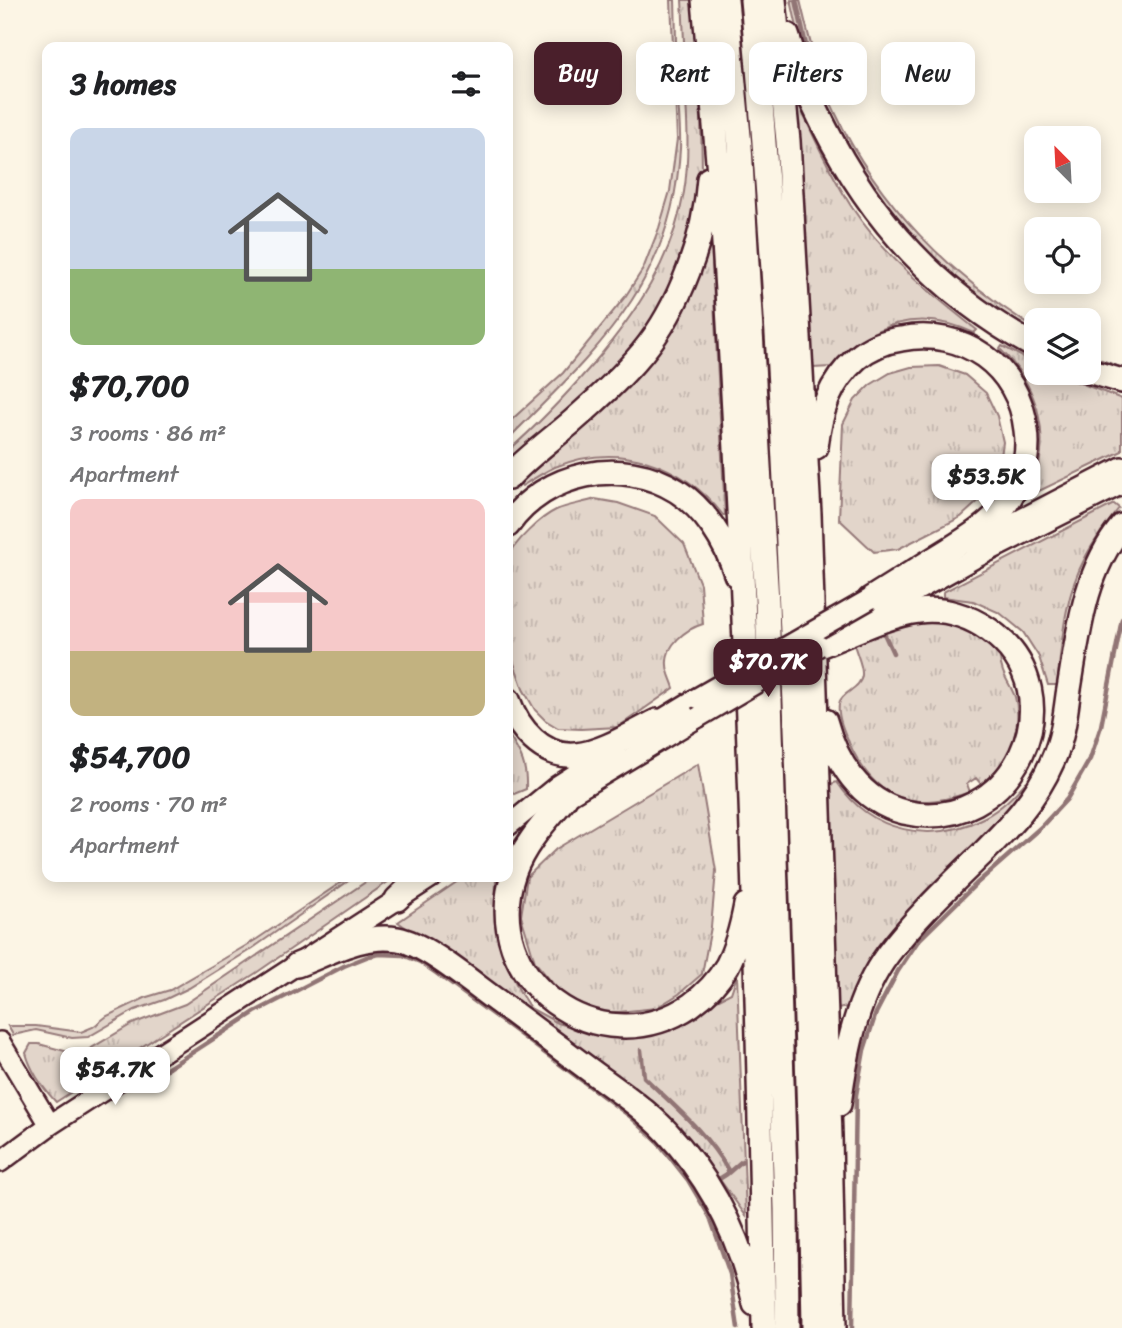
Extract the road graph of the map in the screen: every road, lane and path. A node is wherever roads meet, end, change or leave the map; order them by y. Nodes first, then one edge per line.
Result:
1 (704, 0) edge
2 (726, 0) edge
3 (752, 0) edge
4 (776, 0) edge
5 (714, 120) junction
6 (1024, 340) edge
7 (1101, 375) edge
8 (1122, 382) edge
9 (1122, 467) edge
10 (513, 474) edge
11 (1122, 484) edge
12 (809, 514) junction
13 (513, 519) edge
14 (1122, 526) edge
15 (743, 608) junction
16 (870, 614) junction
17 (819, 646) joint
18 (816, 691) junction
19 (513, 712) edge
20 (657, 722) junction
21 (565, 798) junction
22 (513, 824) edge
23 (513, 825) edge
24 (752, 867) junction
25 (513, 879) edge
26 (415, 882) edge
27 (424, 882) edge
28 (512, 882) edge
29 (397, 899) junction
30 (297, 965) junction
31 (0, 1042) edge
32 (50, 1125) junction
33 (0, 1162) edge
34 (831, 1170) junction
35 (762, 1328) edge
36 (787, 1328) edge
37 (814, 1328) edge
38 (834, 1328) edge

1 - 5 highway
2 - 36 highway
3 - 37 highway
4 - 6 highway
4 - 12 highway
5 - 10 highway
5 - 15 highway
7 - 8 highway
9 - 16 main road
11 - 16 main road
12 - 16 highway
12 - 18 highway
13 - 15 highway
14 - 34 highway
15 - 24 highway
16 - 17 highway
16 - 18 highway
16 - 20 main road, bridge
17 - 21 main road, bridge
18 - 34 highway
19 - 20 highway
20 - 22 main road
21 - 23 main road
21 - 25 highway
24 - 28 highway
24 - 35 highway
26 - 29 highway
27 - 29 main road
29 - 30 main road
30 - 32 main road
30 - 35 highway
31 - 32 main road
32 - 33 main road
34 - 38 highway

